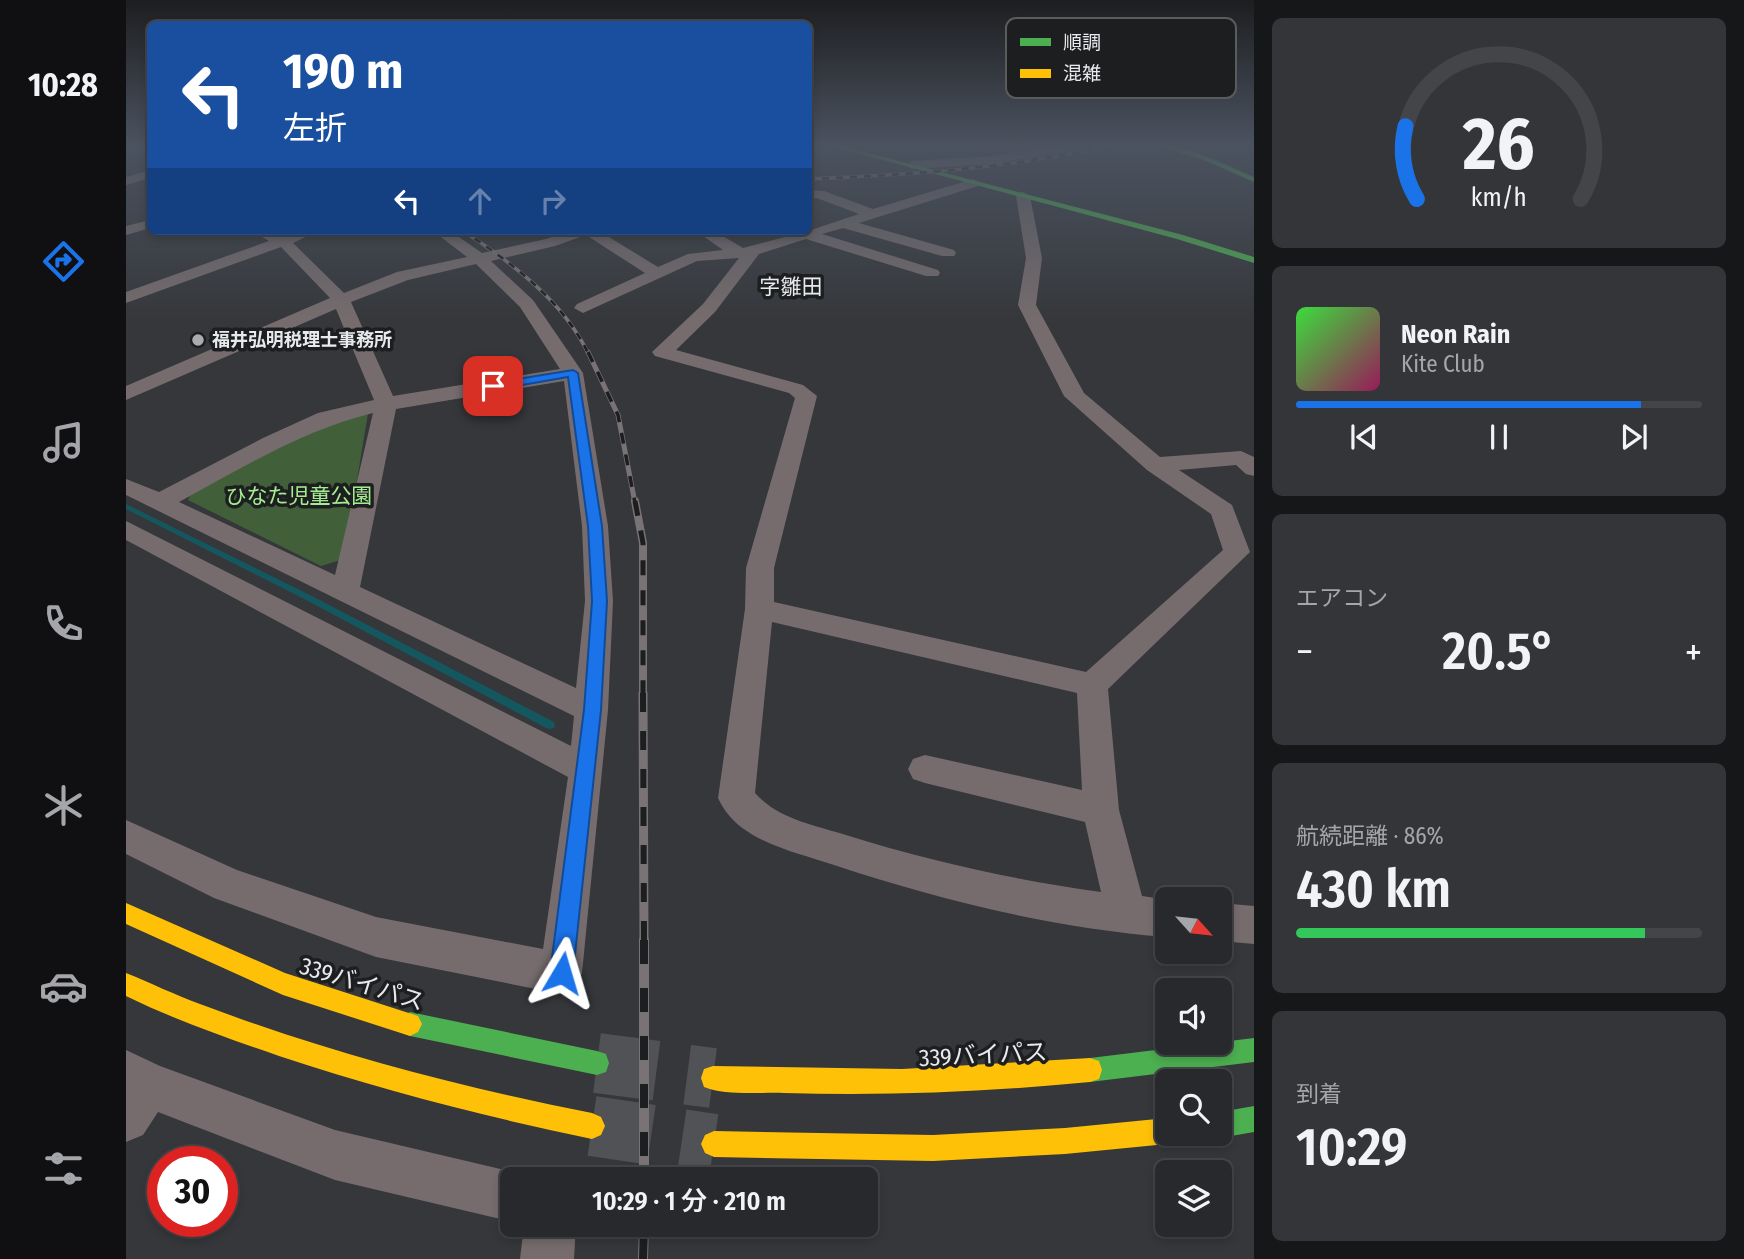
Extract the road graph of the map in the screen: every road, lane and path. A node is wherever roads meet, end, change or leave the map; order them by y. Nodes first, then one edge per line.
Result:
1 (848, 205) edge
2 (907, 205) edge
3 (1025, 205) edge
4 (1057, 205) edge
5 (875, 215) junction
6 (846, 224) junction
7 (147, 225) edge
8 (813, 230) edge
9 (126, 231) edge
10 (269, 235) edge
11 (300, 235) edge
12 (446, 235) edge
13 (574, 235) edge
14 (593, 235) edge
15 (711, 235) edge
16 (798, 235) edge
17 (283, 241) junction
18 (747, 252) junction
19 (948, 253) dead end
20 (480, 259) junction
21 (1254, 260) edge
22 (932, 273) dead end
23 (658, 274) junction
24 (126, 298) edge
25 (341, 300) junction
26 (583, 308) dead end
27 (573, 373) junction
28 (126, 394) edge
29 (386, 404) junction
30 (1155, 465) junction
31 (1254, 470) edge
32 (126, 486) edge
33 (158, 503) junction
34 (126, 529) edge
35 (345, 592) junction
36 (759, 609) junction
37 (1092, 685) junction
38 (592, 710) junction
39 (925, 769) dead end
40 (586, 770) junction
41 (1101, 810) junction
42 (126, 836) edge
43 (126, 912) edge
44 (1126, 914) junction
45 (1155, 917) edge
46 (1232, 923) edge
47 (1254, 925) edge
48 (126, 984) edge
49 (1254, 1050) edge
50 (597, 1063) tunnel mouth
51 (713, 1077) tunnel mouth
52 (134, 1092) edge
53 (1254, 1119) edge
54 (1232, 1123) edge
55 (592, 1126) tunnel mouth
56 (1155, 1132) edge
57 (714, 1144) tunnel mouth
58 (500, 1193) edge
59 (549, 1237) edge
60 (547, 1259) edge

1 - 5 street
2 - 5 street
3 - 30 street
4 - 21 main road
5 - 6 street
6 - 8 street
6 - 19 street
7 - 9 street
8 - 22 street
10 - 17 street
11 - 17 street
12 - 20 street
13 - 20 street
14 - 23 street
15 - 18 street
16 - 18 street
17 - 24 street
17 - 25 street
18 - 23 street
18 - 36 street
20 - 25 street
20 - 27 street
23 - 26 street
25 - 28 street
25 - 29 street
27 - 29 street
27 - 38 street
29 - 33 street
29 - 35 street
30 - 31 street
30 - 37 street
32 - 33 street
33 - 35 street
34 - 40 street
35 - 38 street
36 - 37 street
36 - 44 street
37 - 41 street
38 - 40 street
39 - 41 street
40 - 42 street
41 - 44 street
43 - 50 main road, 339バイパス
44 - 45 street
46 - 47 street
48 - 55 main road
49 - 51 main road, 339バイパス
52 - 58 street
53 - 54 main road
56 - 57 main road
59 - 60 street

